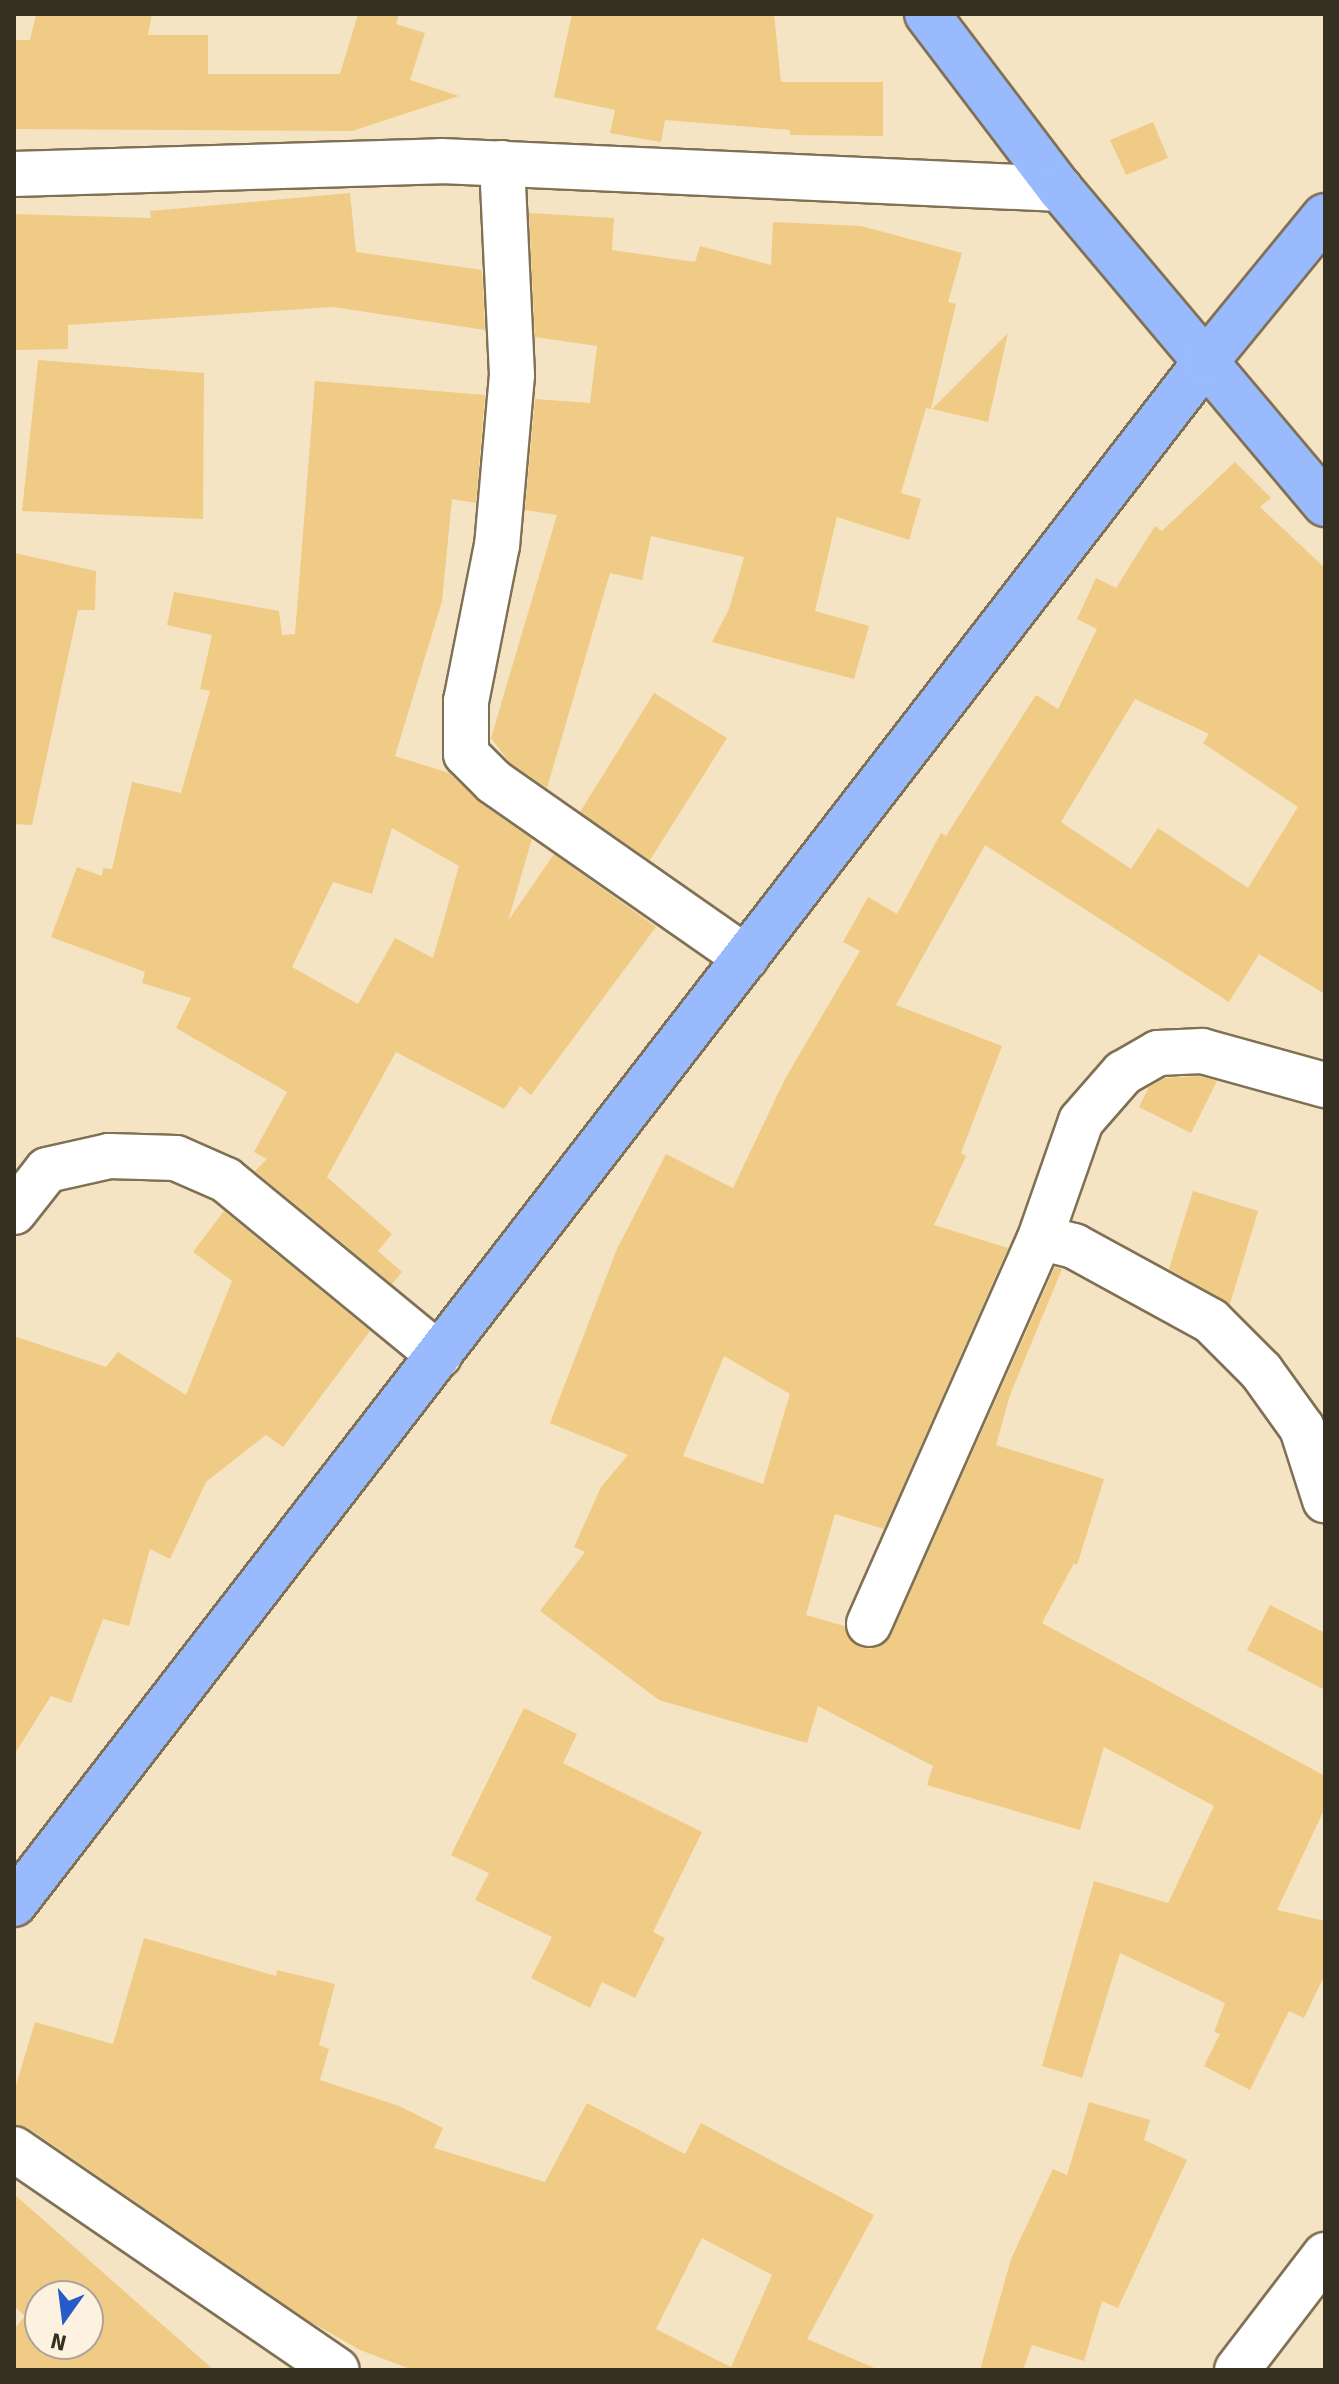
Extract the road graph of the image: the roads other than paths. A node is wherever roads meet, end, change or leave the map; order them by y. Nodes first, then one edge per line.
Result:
1 (927, 14) edge
2 (502, 163) junction
3 (14, 174) edge
4 (1060, 189) junction
5 (1325, 216) edge
6 (1207, 360) junction
7 (1325, 504) edge
8 (746, 958) junction
9 (1325, 1085) edge
10 (14, 1212) edge
11 (1039, 1241) junction
12 (439, 1355) junction
13 (1325, 1500) edge
14 (869, 1624) dead end
15 (14, 1904) edge
16 (14, 2149) edge
17 (1325, 2255) edge
18 (1245, 2367) edge
19 (337, 2370) edge

1 - 4 main road
2 - 3 street
2 - 4 street
2 - 8 street
4 - 6 main road
5 - 6 main road
6 - 7 main road
6 - 8 main road
8 - 12 main road
9 - 11 street
10 - 12 street
11 - 13 street
11 - 14 street
12 - 15 main road
16 - 19 street
17 - 18 street

